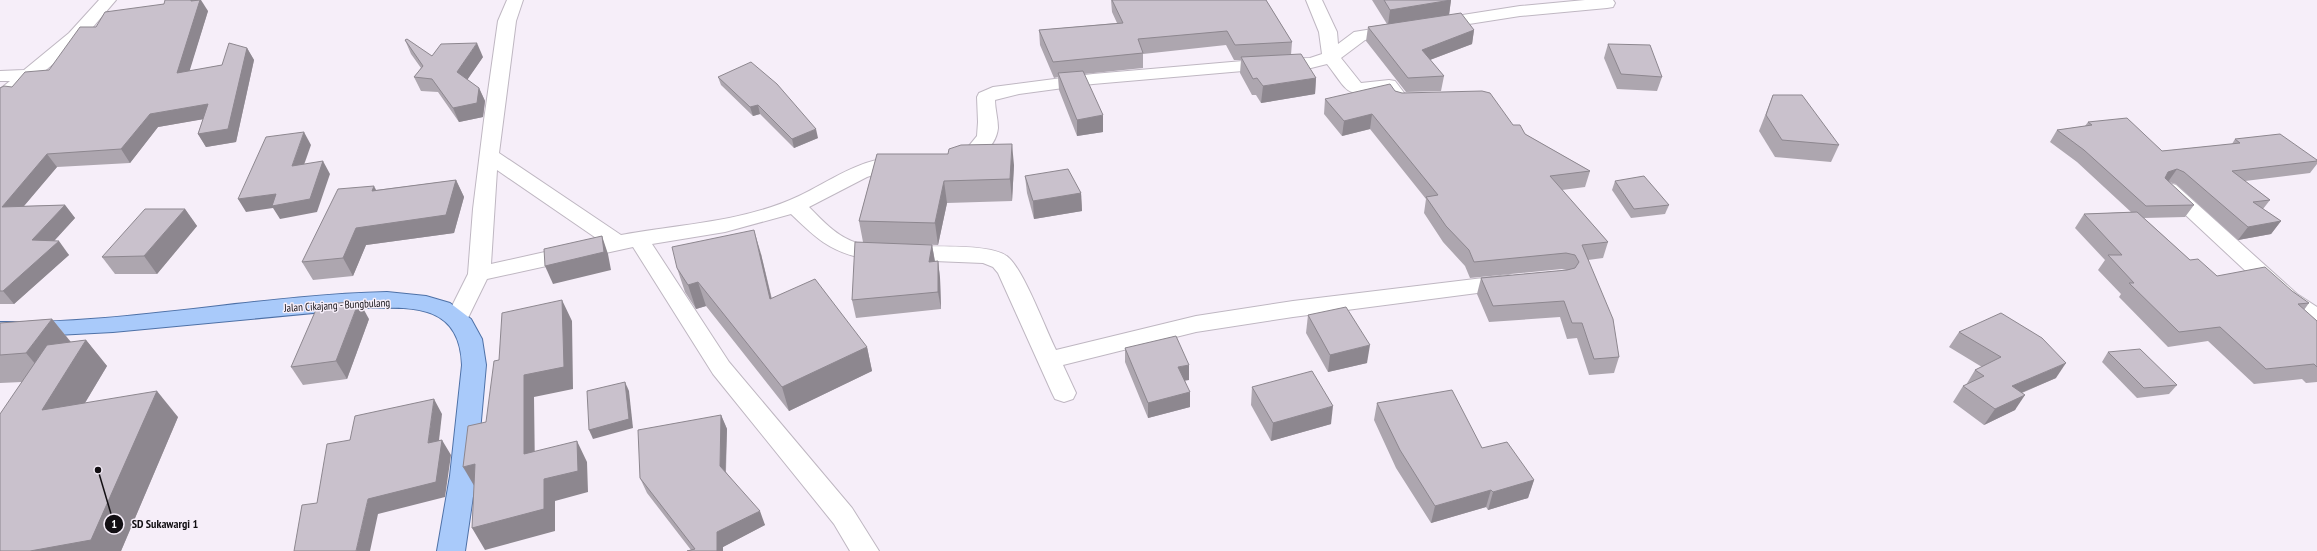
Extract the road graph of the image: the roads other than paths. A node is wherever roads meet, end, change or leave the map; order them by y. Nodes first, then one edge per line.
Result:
1 (108, 0) edge
2 (516, 0) edge
3 (1314, 0) edge
4 (1607, 3) dead end
5 (1331, 57) junction
6 (28, 75) junction
7 (0, 76) edge
8 (0, 98) edge
9 (1429, 99) edge
10 (489, 154) junction
11 (2168, 189) edge
12 (795, 206) junction
13 (629, 242) junction
14 (479, 274) junction
15 (1531, 280) edge
16 (457, 318) junction
17 (2317, 318) edge
18 (0, 330) edge
19 (1048, 360) junction
20 (1064, 394) dead end
21 (451, 551) edge
22 (865, 551) edge

1 - 6 street
2 - 10 street
3 - 5 street
4 - 5 street
5 - 9 street
5 - 12 street
6 - 7 street
6 - 8 street
10 - 13 street
10 - 14 street
11 - 17 street
12 - 13 street
12 - 19 street
13 - 14 street
13 - 22 street
14 - 16 street
15 - 19 street
16 - 18 main road, Jalan Cikajang - Bungbulang
16 - 21 main road, Jalan Cikajang - Bungbulang
19 - 20 street

